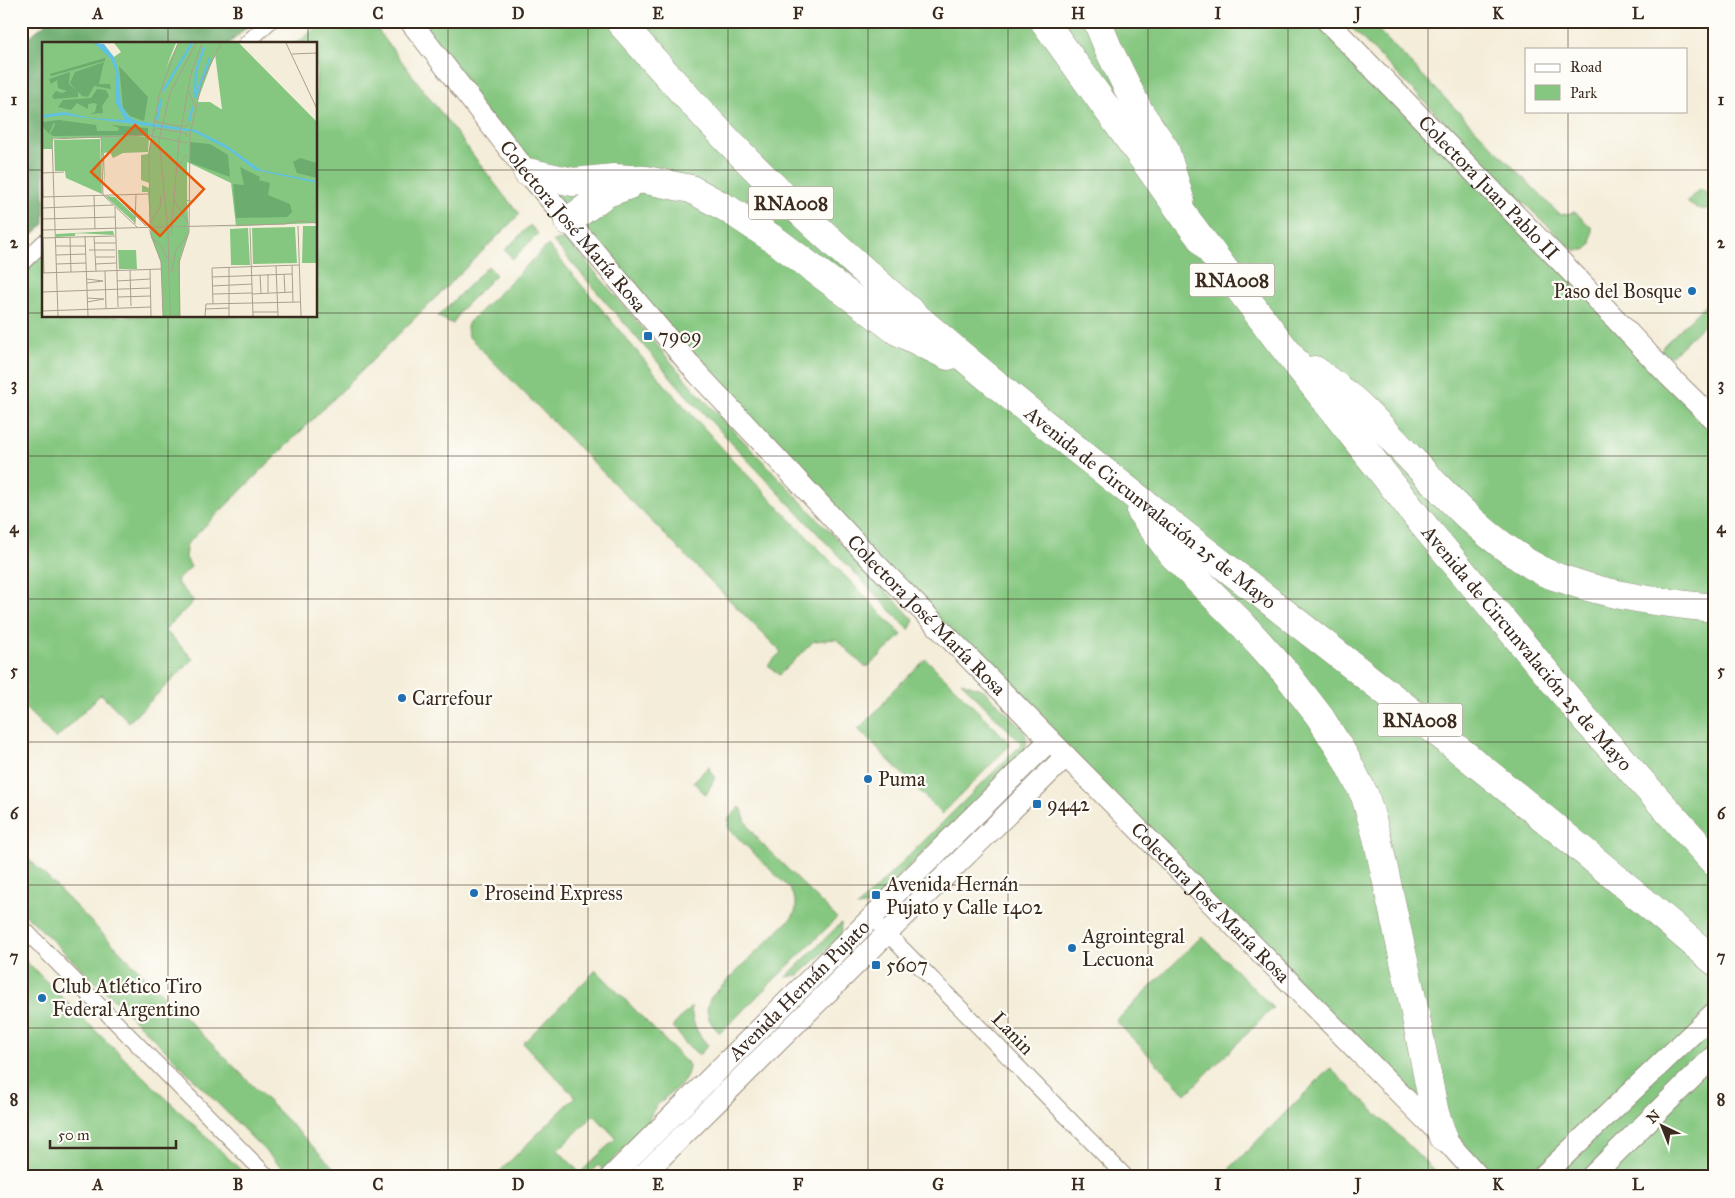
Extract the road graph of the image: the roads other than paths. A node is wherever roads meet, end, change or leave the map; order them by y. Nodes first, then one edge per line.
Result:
1 (270, 21) edge
2 (410, 21) edge
3 (619, 21) edge
4 (1044, 21) edge
5 (1097, 21) edge
6 (1327, 21) edge
7 (248, 42) edge
8 (527, 172) junction
9 (646, 180) junction
10 (1186, 220) junction
11 (568, 221) junction
12 (42, 244) edge
13 (21, 264) edge
14 (1278, 340) junction
15 (978, 370) junction
16 (1714, 420) edge
17 (1121, 485) junction
18 (1714, 608) edge
19 (1050, 740) junction
20 (1066, 756) junction
21 (1714, 862) edge
22 (871, 917) junction
23 (21, 926) edge
24 (887, 933) junction
25 (1714, 961) edge
26 (1708, 1018) edge
27 (1714, 1056) edge
28 (1443, 1137) junction
29 (268, 1177) edge
30 (611, 1177) edge
31 (642, 1177) edge
32 (1126, 1177) edge
33 (1479, 1177) edge
34 (1542, 1177) edge
35 (1591, 1177) edge

1 - 7 street
2 - 8 main road, Colectora José María Rosa
3 - 15 highway, Avenida de Circunvalación 25 de Mayo / RNA008
4 - 10 highway, Avenida de Circunvalación 25 de Mayo / RNA008
5 - 10 highway
6 - 16 main road, Colectora Juan Pablo II
8 - 9 highway
8 - 11 main road, Colectora José María Rosa
9 - 11 highway
9 - 15 highway
10 - 14 highway, Avenida de Circunvalación 25 de Mayo / RNA008
11 - 19 main road, Colectora José María Rosa
12 - 13 street
14 - 18 highway
14 - 21 highway, Avenida de Circunvalación 25 de Mayo / RNA008
15 - 17 highway, Avenida de Circunvalación 25 de Mayo / RNA008
17 - 25 highway, Avenida de Circunvalación 25 de Mayo / RNA008
17 - 28 highway
19 - 20 main road, Colectora José María Rosa
19 - 22 main road, Avenida Hernán Pujato
20 - 24 main road, Avenida Hernán Pujato
20 - 28 main road, Colectora José María Rosa
22 - 24 street, Lanin
22 - 30 main road, Avenida Hernán Pujato
23 - 29 street
24 - 31 main road, Avenida Hernán Pujato
24 - 32 street, Lanin
26 - 34 main road
27 - 35 main road
28 - 33 main road, Colectora José María Rosa

